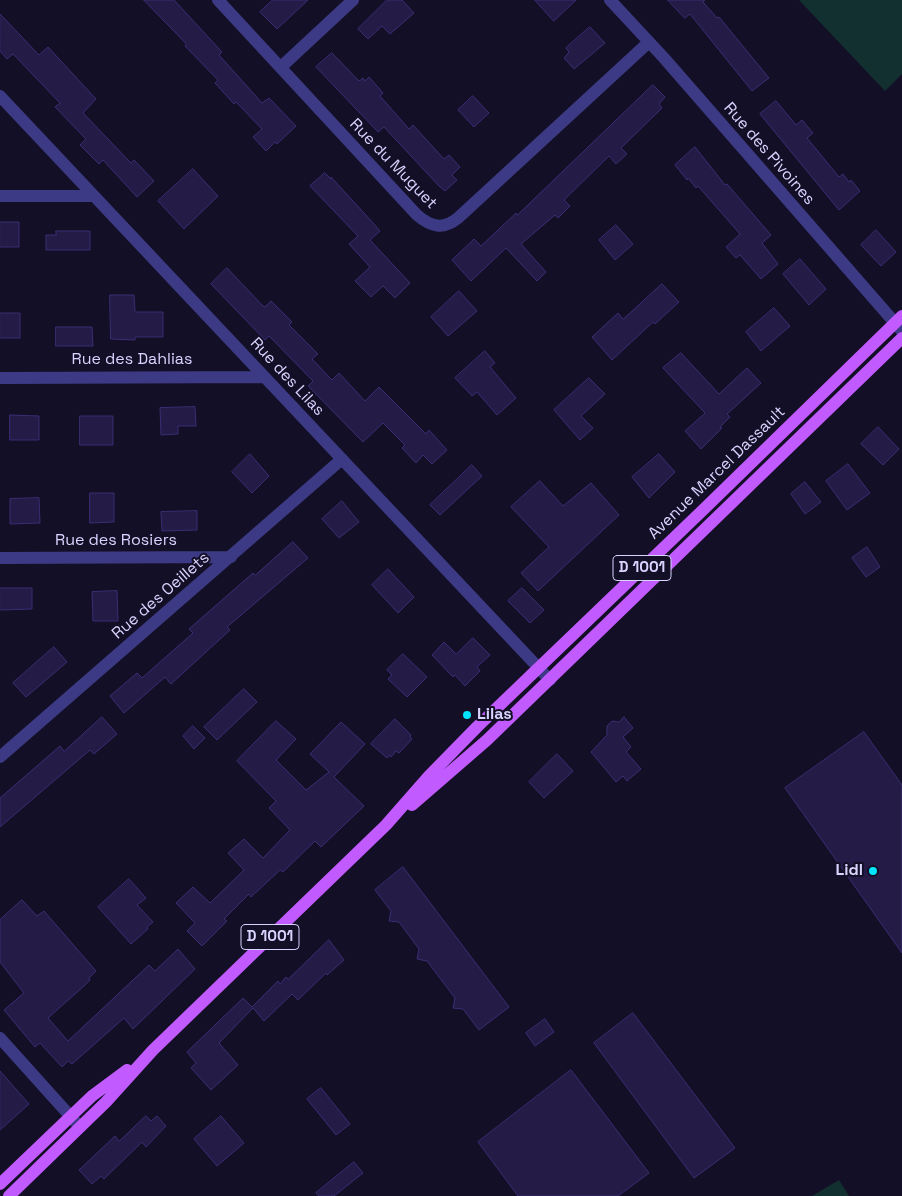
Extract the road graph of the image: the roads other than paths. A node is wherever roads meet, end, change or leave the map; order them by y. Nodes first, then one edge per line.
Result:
1 (218, 0) edge
2 (353, 0) edge
3 (610, 0) edge
4 (649, 42) junction
5 (281, 67) junction
6 (0, 96) edge
7 (0, 196) edge
8 (94, 196) junction
9 (900, 323) edge
10 (902, 338) edge
11 (264, 376) junction
12 (0, 378) edge
13 (342, 459) junction
14 (232, 557) junction
15 (0, 558) edge
16 (539, 668) junction
17 (550, 680) junction
18 (0, 757) edge
19 (386, 825) junction
20 (0, 1038) edge
21 (153, 1050) junction
22 (71, 1116) junction
23 (80, 1127) junction
24 (0, 1184) edge
25 (9, 1196) edge

1 - 5 street, Rue du Muguet
2 - 5 street
3 - 4 street, Rue des Pivoines
4 - 5 street, Rue du Muguet
4 - 9 street, Rue des Pivoines
6 - 8 street, Rue des Lilas
7 - 8 street
8 - 11 street, Rue des Lilas
9 - 16 main road, Avenue Marcel Dassault / D 1001
10 - 17 main road, Avenue Marcel Dassault / D 1001
11 - 12 street, Rue des Dahlias
11 - 13 street, Rue des Lilas
13 - 14 street, Rue des Oeillets
13 - 16 street, Rue des Lilas
14 - 15 street, Rue des Rosiers
14 - 18 street, Rue des Oeillets
16 - 17 street, Rue des Lilas
16 - 19 main road, Avenue Marcel Dassault / D 1001
17 - 19 main road, Avenue Marcel Dassault / D 1001
19 - 21 main road, Avenue Marcel Dassault / D 1001
20 - 22 street
21 - 22 main road, Avenue Marcel Dassault
21 - 23 main road, Avenue Marcel Dassault
22 - 23 street
22 - 24 main road, Avenue Marcel Dassault
23 - 25 main road, Avenue Marcel Dassault

